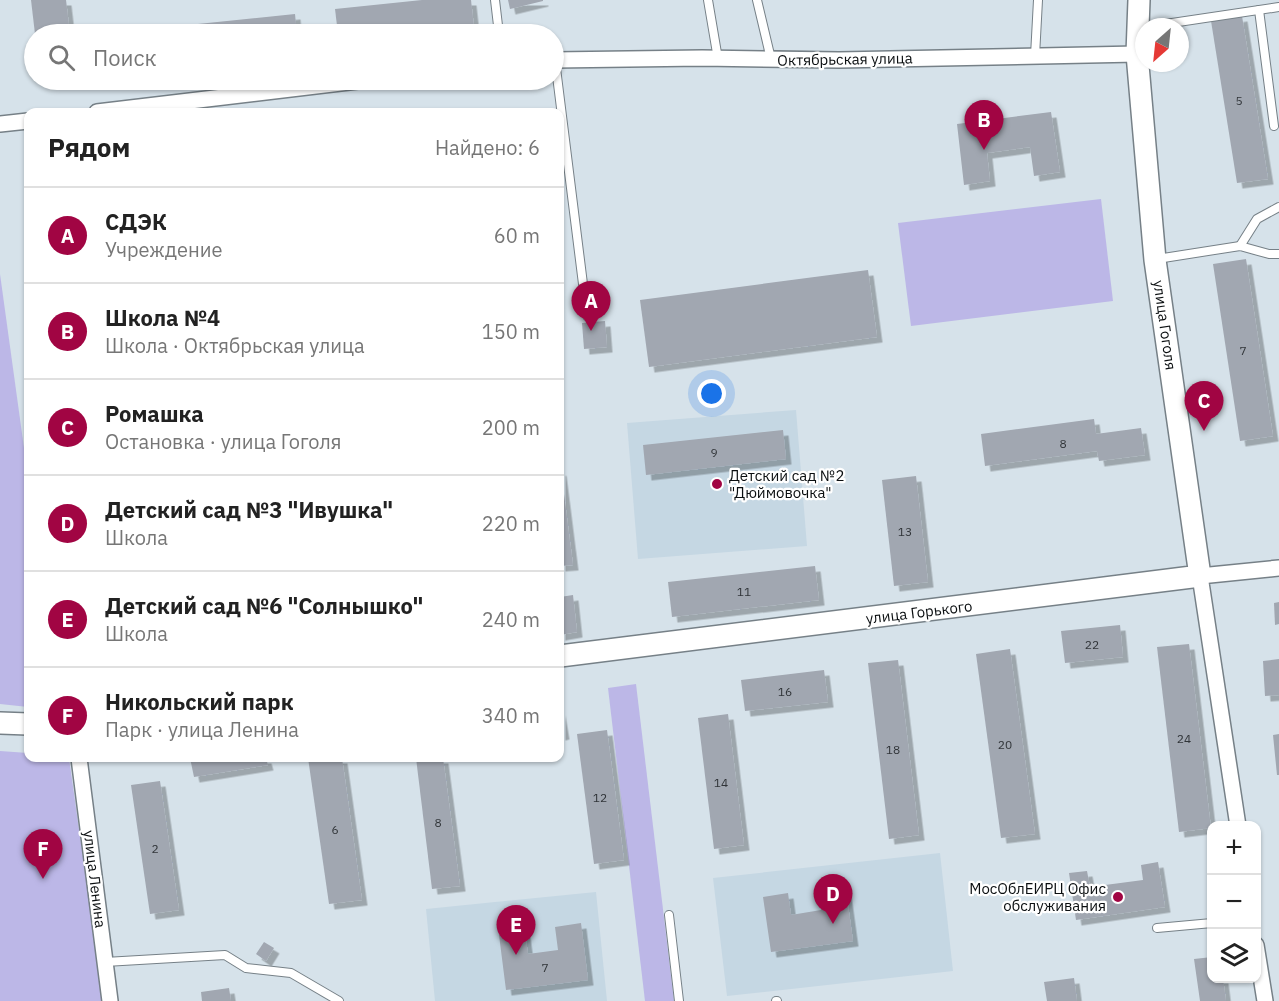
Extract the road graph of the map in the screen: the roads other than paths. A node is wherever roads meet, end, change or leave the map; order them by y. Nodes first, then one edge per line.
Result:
1 (495, 0) edge
2 (708, 0) edge
3 (757, 0) edge
4 (1038, 0) edge
5 (1139, 0) edge
6 (1279, 7) edge
7 (1259, 10) junction
8 (1141, 18) edge
9 (1189, 20) edge
10 (498, 24) edge
11 (1135, 54) edge
12 (1035, 56) junction
13 (718, 59) junction
14 (771, 59) junction
15 (564, 60) edge
16 (1139, 72) edge
17 (282, 90) edge
18 (558, 90) edge
19 (131, 108) edge
20 (560, 108) edge
21 (24, 121) edge
22 (0, 124) edge
23 (1274, 126) dead end
24 (564, 138) edge
25 (1279, 207) edge
26 (1240, 246) junction
27 (1279, 254) edge
28 (1155, 260) junction
29 (587, 316) dead end
30 (1279, 568) edge
31 (1200, 576) junction
32 (564, 656) edge
33 (0, 723) edge
34 (24, 724) edge
35 (80, 762) edge
36 (1237, 821) edge
37 (669, 915) dead end
38 (1207, 923) edge
39 (1157, 928) dead end
40 (105, 962) junction
41 (1261, 973) edge
42 (110, 1001) edge
43 (339, 1001) edge
44 (679, 1001) edge
45 (1265, 1001) edge

1 - 10 lane
2 - 13 lane
3 - 14 lane
4 - 12 lane
5 - 8 street, улица Гоголя
6 - 7 lane
7 - 9 lane
7 - 23 lane
11 - 12 street, Октябрьская улица
12 - 14 street, Октябрьская улица
13 - 14 street, Октябрьская улица
13 - 15 street, Октябрьская улица
16 - 28 street, улица Гоголя
17 - 19 street
18 - 20 lane
21 - 22 street
24 - 29 lane
25 - 26 lane
26 - 27 lane
26 - 28 lane
28 - 31 street, улица Гоголя
30 - 31 street, улица Горького
31 - 32 street, улица Горького
31 - 36 street, улица Гоголя
33 - 34 street
35 - 40 street, улица Ленина
37 - 44 lane
38 - 39 lane
40 - 42 street, улица Ленина
40 - 43 lane
41 - 45 street

